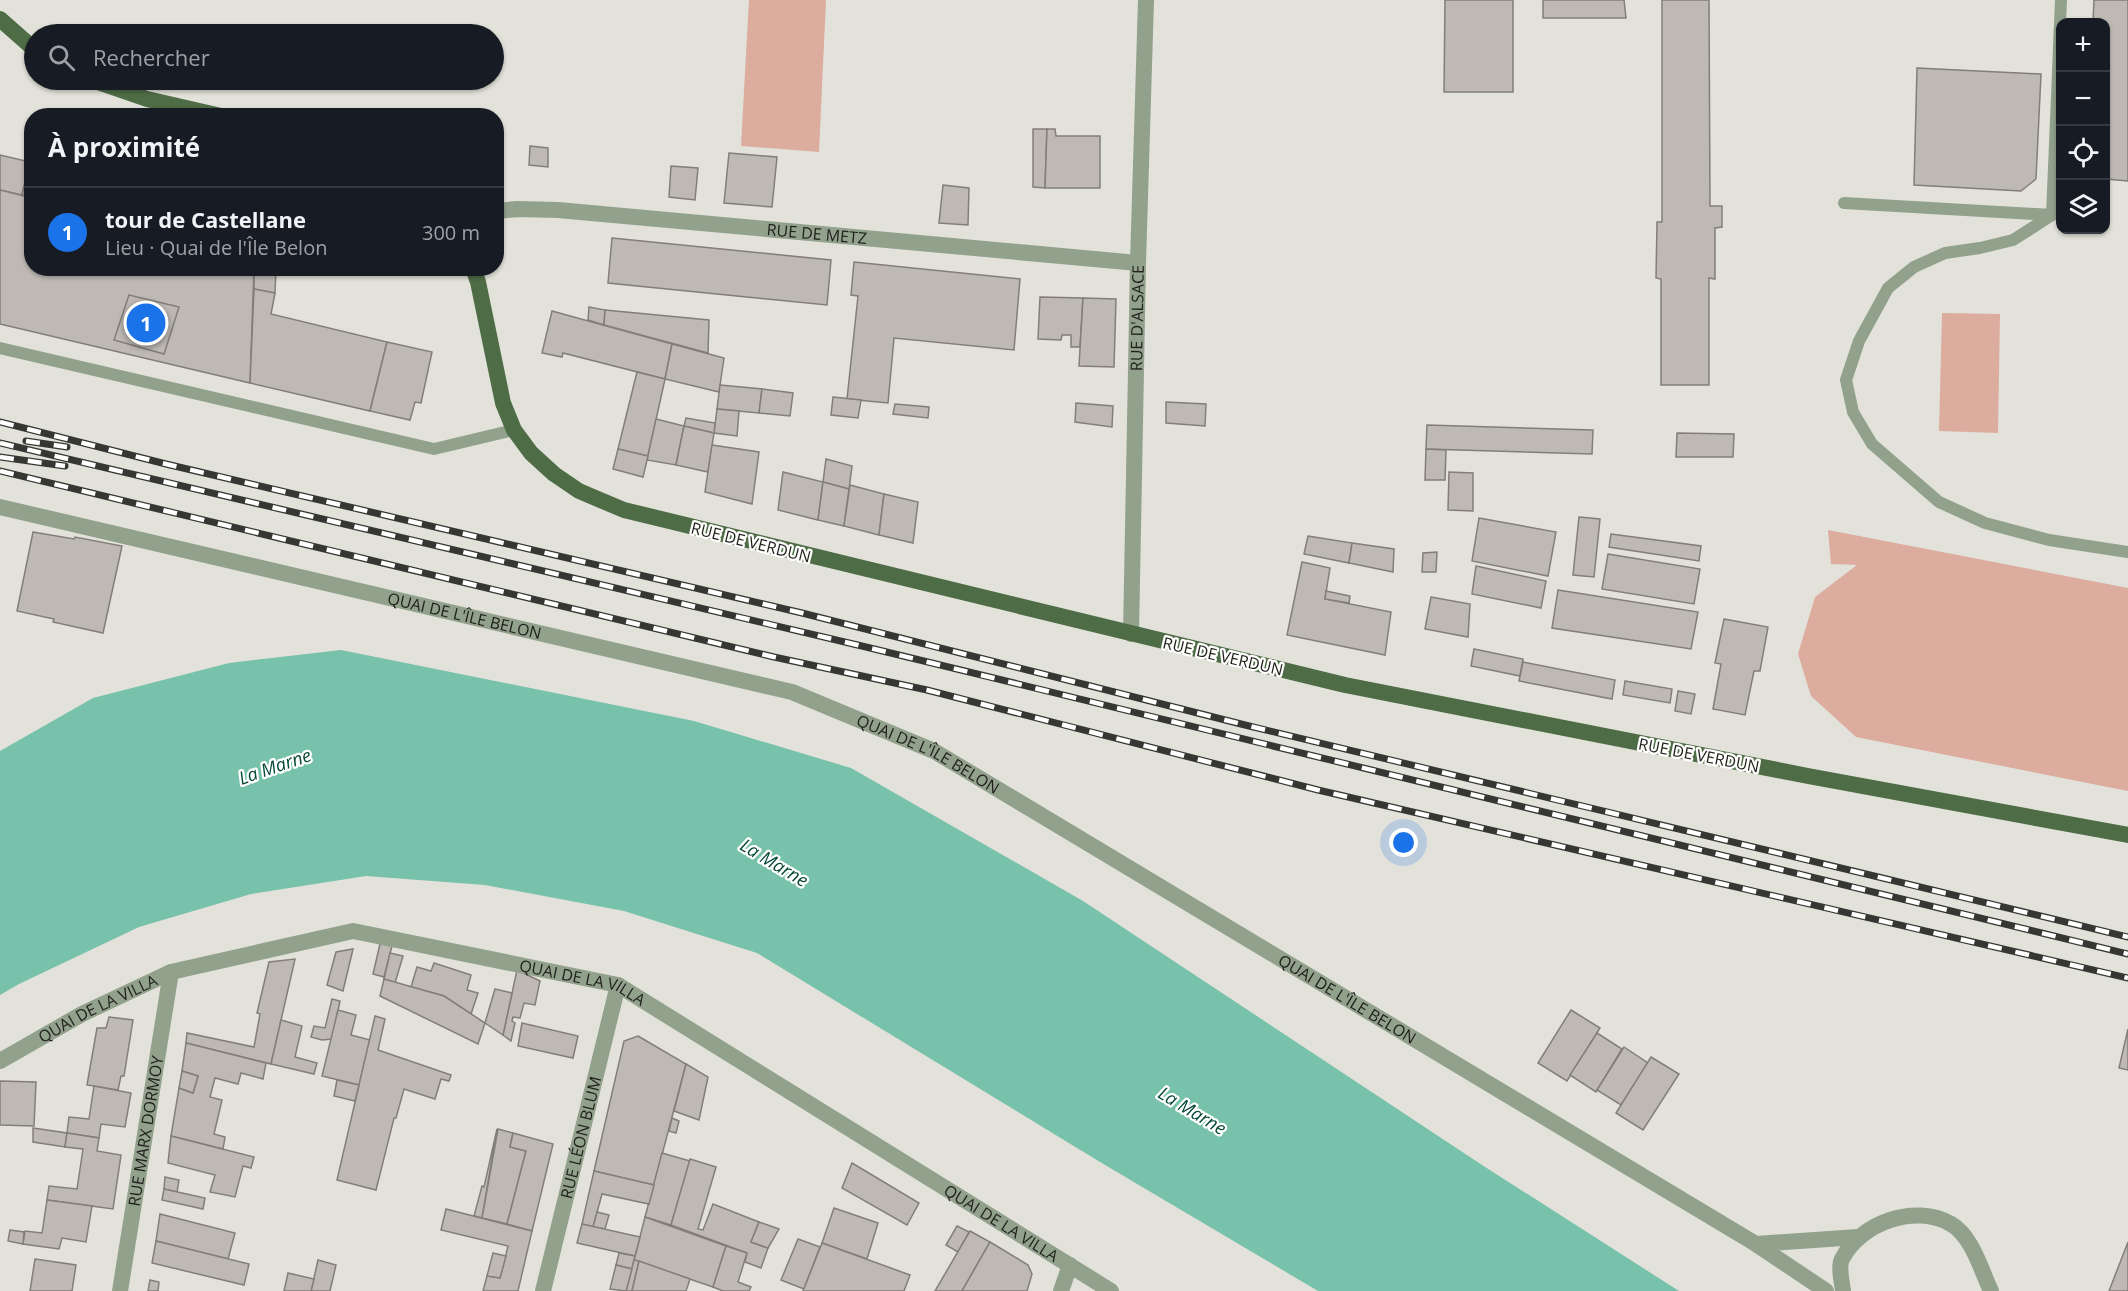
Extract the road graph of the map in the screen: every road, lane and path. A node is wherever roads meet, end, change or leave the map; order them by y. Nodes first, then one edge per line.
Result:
1 (1146, 0) edge
2 (2061, 0) edge
3 (0, 19) edge
4 (24, 40) edge
5 (121, 90) edge
6 (186, 108) edge
7 (1844, 203) dead end
8 (504, 210) edge
9 (2052, 214) junction
10 (1138, 263) junction
11 (476, 276) edge
12 (0, 348) edge
13 (514, 430) junction
14 (0, 507) edge
15 (2128, 552) edge
16 (1131, 634) junction
17 (2128, 835) edge
18 (171, 972) junction
19 (618, 985) junction
20 (0, 1061) edge
21 (1858, 1237) junction
22 (1756, 1244) junction
23 (1070, 1265) junction
24 (120, 1291) edge
25 (543, 1291) edge
26 (1061, 1291) edge
27 (1111, 1291) edge
28 (1826, 1291) edge
29 (1843, 1291) edge
30 (1991, 1291) edge

1 - 10 street, RUE D'ALSACE
2 - 9 lane
3 - 4 main road
5 - 6 main road
7 - 9 lane
8 - 10 street, RUE DE METZ
9 - 15 lane
10 - 16 street, RUE D'ALSACE
11 - 13 main road, RUE DE VERDUN
12 - 13 lane
13 - 16 main road, RUE DE VERDUN
14 - 22 street, QUAI DE L'ÎLE BELON
16 - 17 main road, RUE DE VERDUN
18 - 19 street, QUAI DE LA VILLA
18 - 20 street, QUAI DE LA VILLA
18 - 24 street, RUE MARX DORMOY
19 - 23 street, QUAI DE LA VILLA
19 - 25 street, RUE LÉON BLUM
21 - 22 street
21 - 29 street
21 - 30 street
22 - 28 street, QUAI DE L'ÎLE BELON
23 - 26 street
23 - 27 street, QUAI DE LA VILLA

